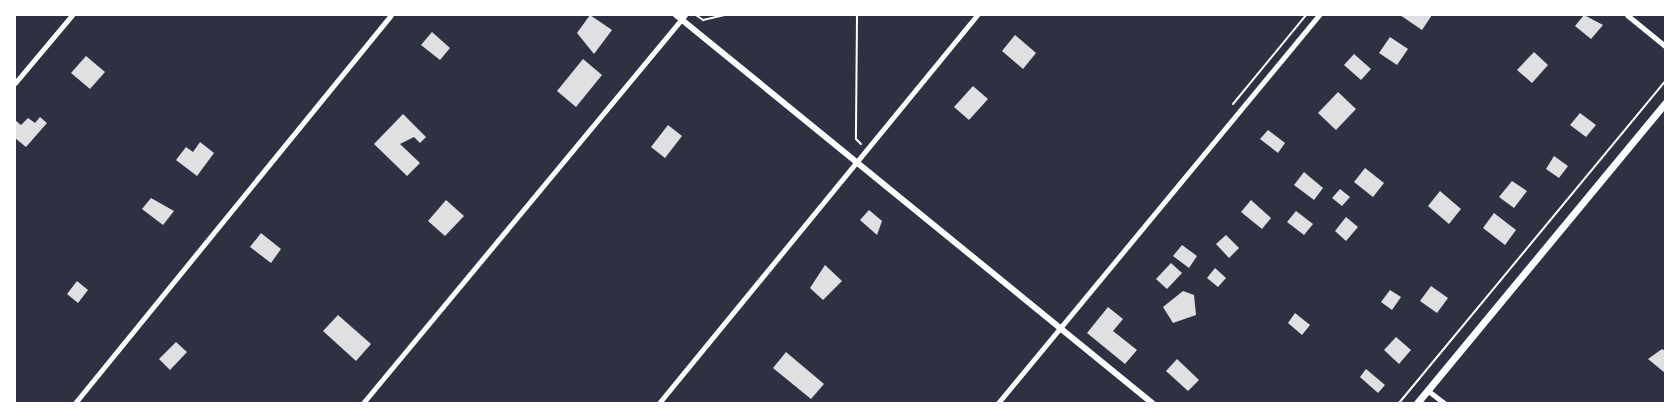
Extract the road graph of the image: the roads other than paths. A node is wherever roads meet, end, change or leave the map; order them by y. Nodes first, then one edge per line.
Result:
1 (72, 15) edge
2 (391, 15) edge
3 (977, 15) edge
4 (1319, 15) edge
5 (1627, 15) edge
6 (681, 16) edge
7 (1665, 46) edge
8 (15, 83) edge
9 (1665, 104) edge
10 (856, 162) junction
11 (1058, 329) junction
12 (1427, 390) junction
13 (75, 403) edge
14 (363, 403) edge
15 (659, 403) edge
16 (998, 403) edge
17 (1152, 403) edge
18 (1417, 403) edge
19 (1444, 403) edge

1 - 8 street
2 - 13 street
3 - 10 street
4 - 11 street
5 - 7 street
6 - 10 street
6 - 14 street
9 - 12 main road
10 - 11 street
10 - 15 street
11 - 16 street
11 - 17 street
12 - 18 main road
12 - 19 street

